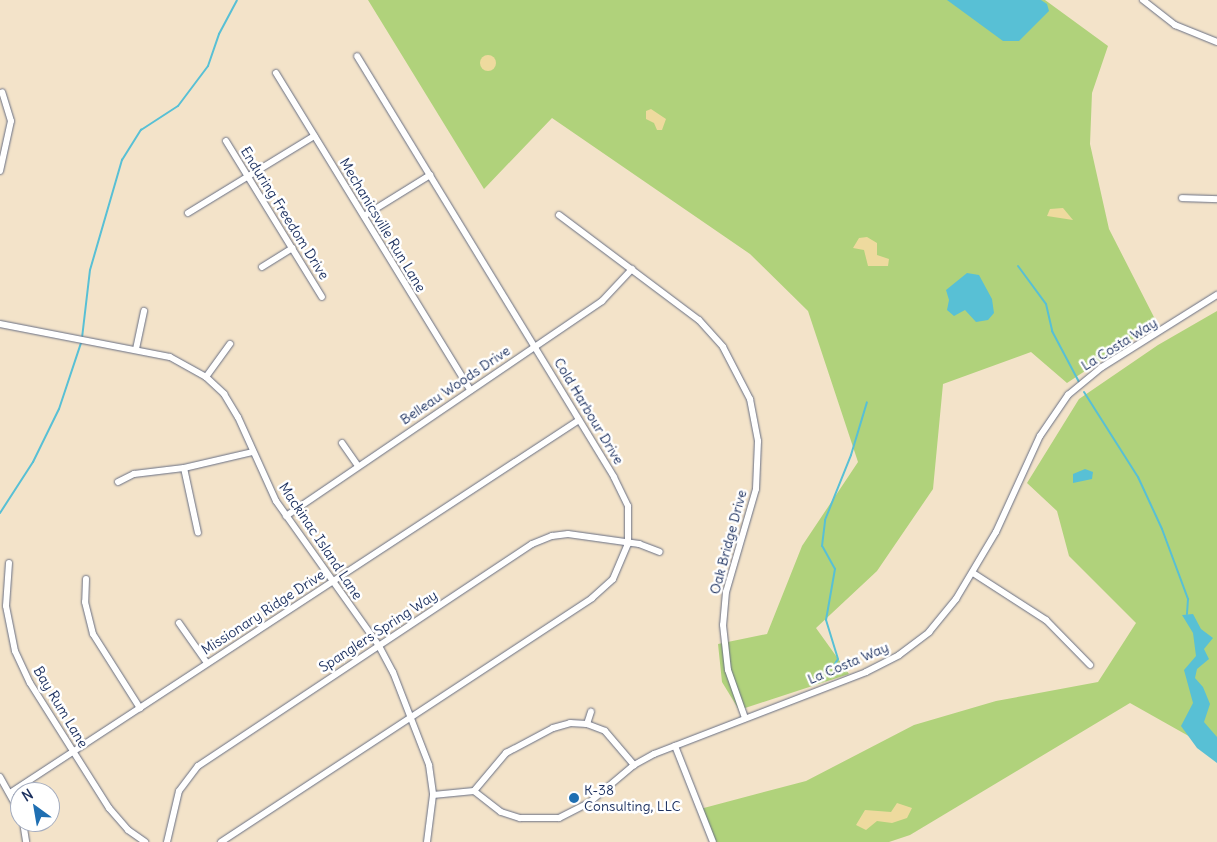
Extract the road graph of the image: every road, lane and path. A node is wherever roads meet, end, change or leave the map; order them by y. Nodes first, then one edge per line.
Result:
1 (1143, 0) edge
2 (1217, 42) edge
3 (358, 56) dead end
4 (276, 73) dead end
5 (2, 92) dead end
6 (314, 136) junction
7 (226, 141) dead end
8 (0, 171) edge
9 (430, 175) junction
10 (248, 176) junction
11 (1182, 198) dead end
12 (1217, 199) edge
13 (188, 213) dead end
14 (559, 215) dead end
15 (364, 216) junction
16 (292, 248) junction
17 (262, 267) dead end
18 (632, 269) junction
19 (1217, 295) edge
20 (322, 297) dead end
21 (144, 310) dead end
22 (0, 324) edge
23 (230, 344) dead end
24 (535, 346) junction
25 (136, 349) junction
26 (206, 377) junction
27 (470, 390) junction
28 (579, 420) junction
29 (342, 443) dead end
30 (253, 452) junction
31 (358, 466) junction
32 (184, 468) junction
33 (118, 482) dead end
34 (286, 516) junction
35 (198, 533) dead end
36 (628, 544) junction
37 (660, 552) dead end
38 (9, 563) dead end
39 (973, 573) junction
40 (86, 579) dead end
41 (332, 581) junction
42 (179, 623) dead end
43 (379, 646) junction
44 (207, 663) junction
45 (1090, 665) dead end
46 (140, 708) junction
47 (591, 712) dead end
48 (411, 718) junction
49 (745, 718) junction
50 (587, 724) junction
51 (675, 746) junction
52 (74, 753) junction
53 (634, 765) junction
54 (0, 777) edge
55 (28, 782) edge
56 (474, 791) junction
57 (10, 793) edge
58 (433, 795) junction
59 (145, 842) edge
60 (168, 842) edge
61 (221, 842) edge
62 (427, 842) edge
63 (713, 842) edge

1 - 2 street
3 - 9 street, Cold Harbour Drive
4 - 6 street, Mechanicsville Run Lane
5 - 8 street
6 - 10 street
6 - 15 street, Mechanicsville Run Lane
7 - 10 street, Enduring Freedom Drive
9 - 15 street
9 - 24 street, Cold Harbour Drive
10 - 13 street
10 - 16 street, Enduring Freedom Drive
11 - 12 street
14 - 18 street, Oak Bridge Drive
15 - 27 street, Mechanicsville Run Lane
16 - 17 street
16 - 20 street, Enduring Freedom Drive
18 - 24 street, Belleau Woods Drive
18 - 49 street, Oak Bridge Drive
19 - 39 street, La Costa Way
21 - 25 street
22 - 25 street, Mackinac Island Lane
23 - 26 street
24 - 27 street, Belleau Woods Drive
24 - 28 street, Cold Harbour Drive
25 - 26 street, Mackinac Island Lane
26 - 30 street, Mackinac Island Lane
27 - 31 street, Belleau Woods Drive
28 - 36 street, Cold Harbour Drive
28 - 41 street, Missionary Ridge Drive
29 - 31 street
30 - 32 street
30 - 34 street, Mackinac Island Lane
31 - 34 street, Belleau Woods Drive
32 - 33 street
32 - 35 street
34 - 41 street, Mackinac Island Lane
36 - 37 street, Spanglers Spring Way
36 - 43 street, Spanglers Spring Way
36 - 48 street, Cold Harbour Drive
38 - 52 street, Bay Rum Lane
39 - 45 street
39 - 49 street, La Costa Way
40 - 46 street
41 - 43 street, Mackinac Island Lane
41 - 44 street, Missionary Ridge Drive
42 - 44 street
43 - 48 street, Mackinac Island Lane
43 - 60 street, Spanglers Spring Way
44 - 46 street, Missionary Ridge Drive
46 - 52 street, Missionary Ridge Drive
47 - 50 street
48 - 58 street, Mackinac Island Lane
48 - 61 street
49 - 51 street, La Costa Way
50 - 53 street
50 - 56 street
51 - 53 street, La Costa Way
51 - 63 street
52 - 55 street, Missionary Ridge Drive
52 - 59 street, Bay Rum Lane
53 - 56 street, La Costa Way
54 - 57 street
56 - 58 street
58 - 62 street, Mackinac Island Lane

